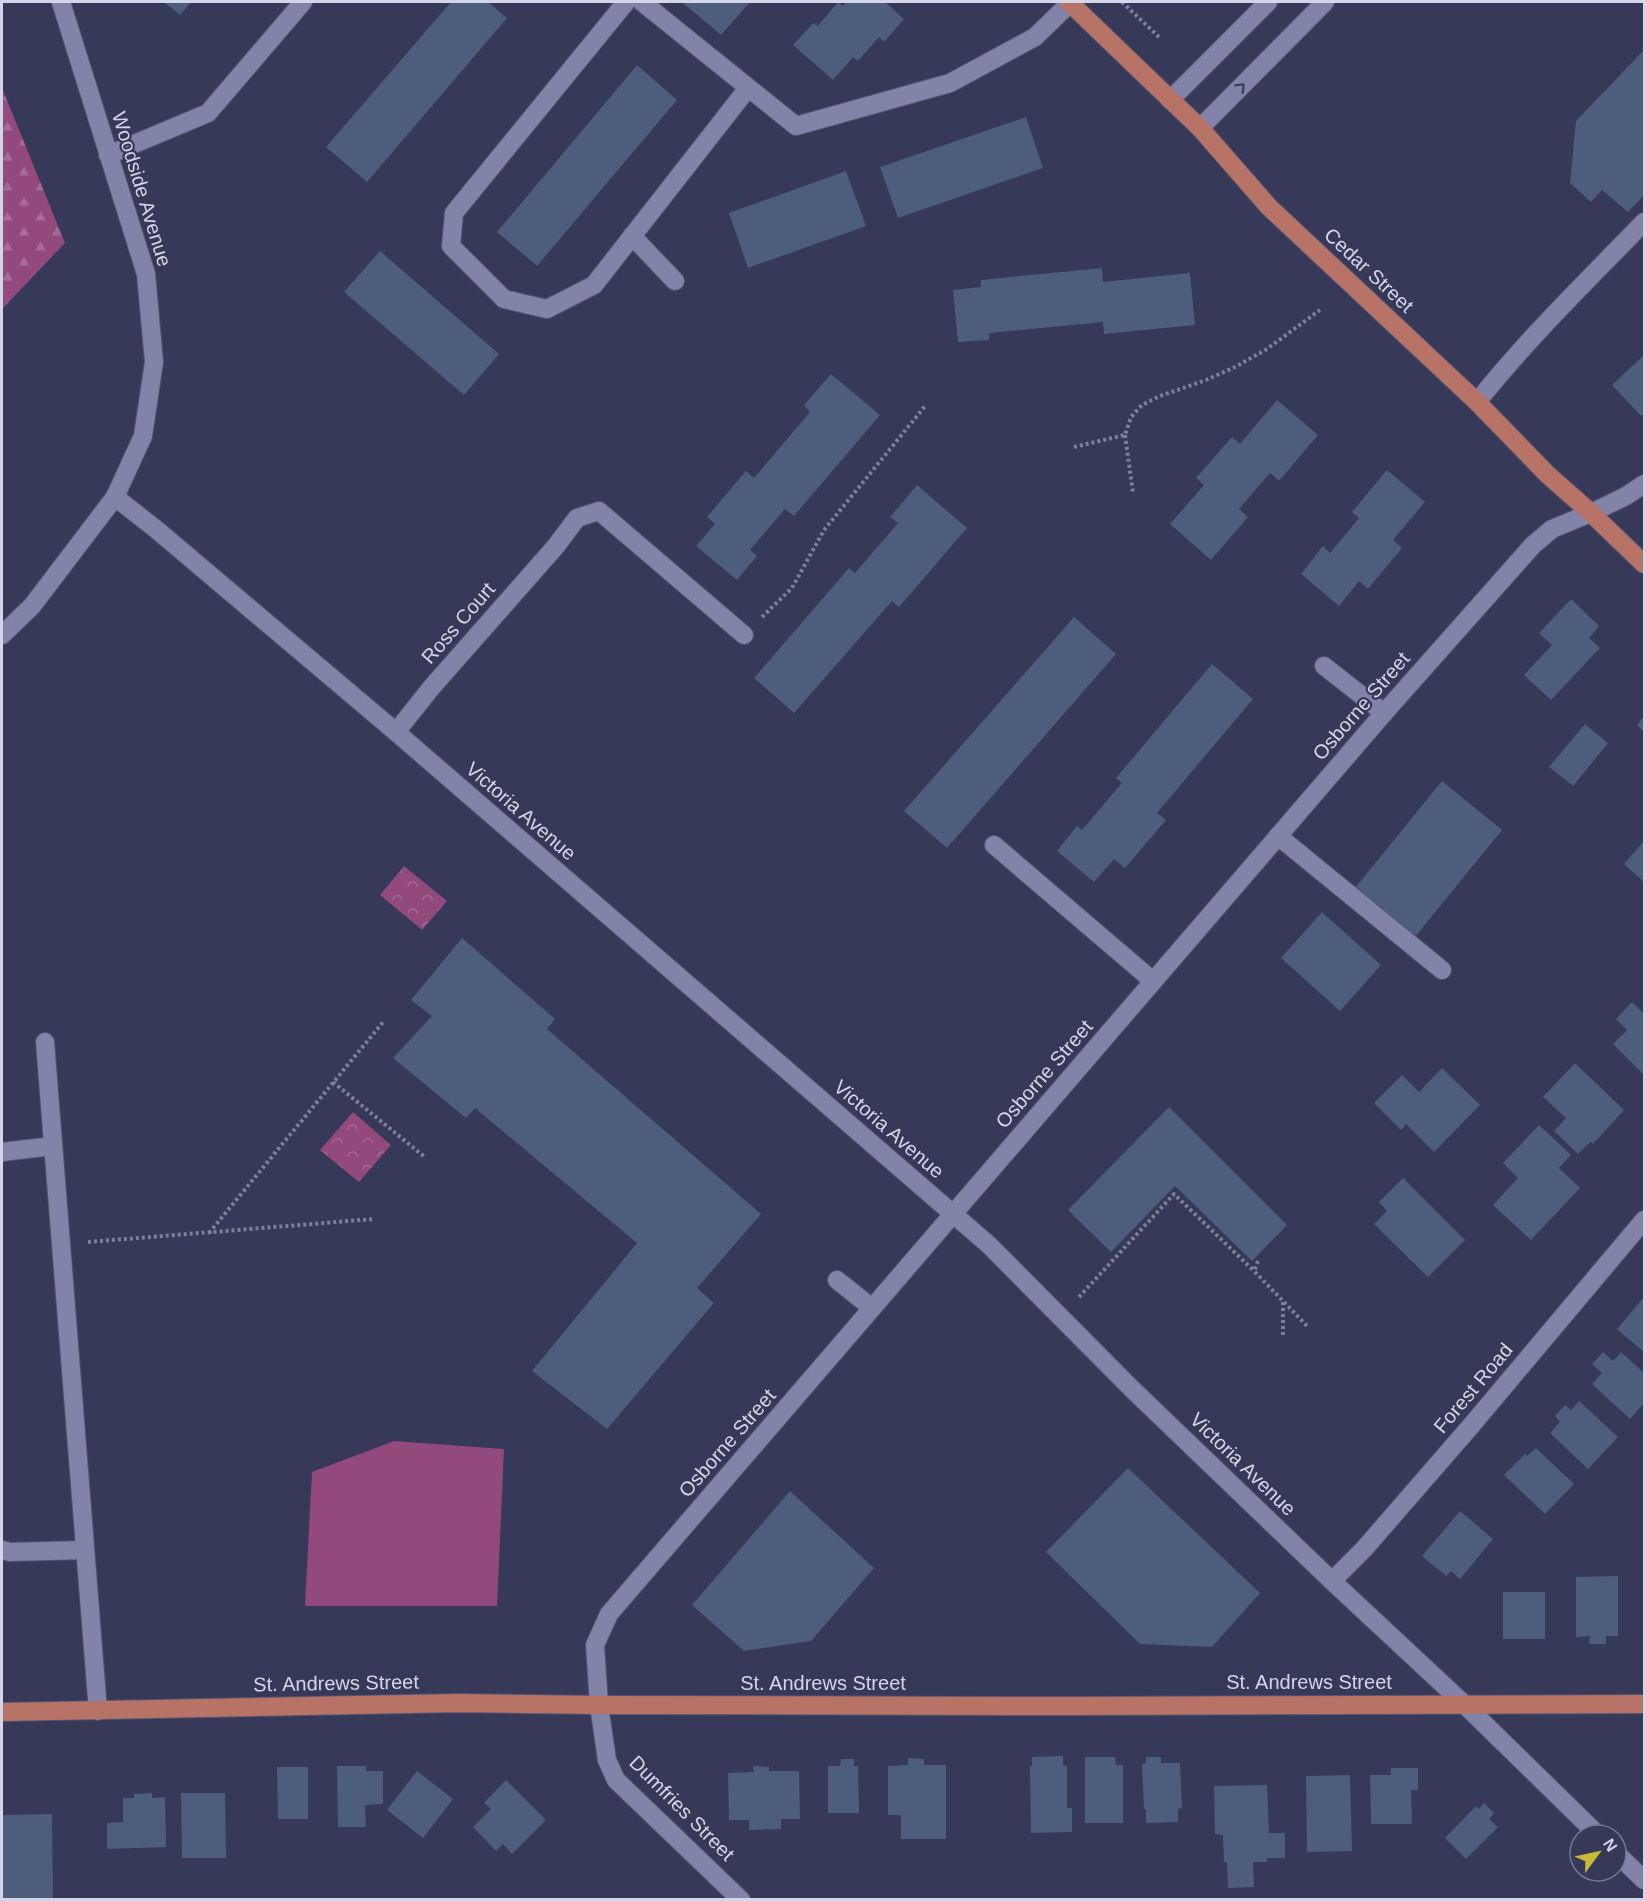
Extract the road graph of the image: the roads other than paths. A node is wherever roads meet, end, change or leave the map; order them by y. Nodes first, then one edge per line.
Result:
1 (61, 2) edge
2 (303, 2) edge
3 (626, 2) edge
4 (642, 2) edge
5 (1070, 2) edge
6 (1268, 2) edge
7 (1325, 2) edge
8 (748, 88) junction
9 (1170, 100) junction
10 (1200, 128) junction
11 (108, 154) junction
12 (1644, 222) edge
13 (632, 236) junction
14 (675, 281) dead end
15 (1477, 402) junction
16 (1644, 484) edge
17 (115, 497) junction
18 (1591, 513) junction
19 (1644, 564) edge
20 (2, 635) edge
21 (744, 635) road end
22 (1324, 666) dead end
23 (1384, 713) junction
24 (396, 732) junction
25 (1278, 836) junction
26 (994, 845) dead end
27 (1442, 970) dead end
28 (1153, 981) junction
29 (45, 1042) dead end
30 (53, 1146) junction
31 (2, 1152) edge
32 (953, 1214) junction
33 (1644, 1220) edge
34 (837, 1280) dead end
35 (872, 1308) junction
36 (2, 1550) edge
37 (85, 1550) junction
38 (1332, 1581) junction
39 (1644, 1704) edge
40 (599, 1705) junction
41 (1465, 1705) junction
42 (98, 1712) junction
43 (2, 1713) edge
44 (1586, 1823) edge
45 (1628, 1865) edge
46 (1644, 1880) edge
47 (741, 1899) edge

1 - 11 street, Woodside Avenue
2 - 11 street
3 - 13 street
4 - 8 street
5 - 8 street
5 - 9 main road, Cedar Street
6 - 9 street
10 -> 7 street
8 - 13 street
9 - 10 main road, Cedar Street
10 - 15 main road, Cedar Street
11 - 17 street, Woodside Avenue
12 - 15 street
13 - 14 street
15 - 18 main road, Cedar Street
16 - 18 street, Osborne Street
17 - 20 street, Woodside Avenue
17 - 24 street, Victoria Avenue
18 - 19 main road, Cedar Street
18 - 23 street, Osborne Street
21 - 24 street, Ross Court
22 - 23 street
23 - 25 street, Osborne Street
24 - 32 street, Victoria Avenue
25 - 27 street
25 - 28 street, Osborne Street
26 - 28 street
28 - 32 street, Osborne Street
29 - 30 street
30 - 31 street
30 - 37 street
32 - 35 street, Osborne Street
32 - 38 street, Victoria Avenue
33 - 38 street, Forest Road
34 - 35 street
35 - 40 street, Osborne Street
36 - 37 street
37 - 42 street
38 - 41 street, Victoria Avenue
39 - 41 main road, St. Andrews Street
40 - 41 main road, St. Andrews Street
40 - 42 main road, St. Andrews Street
40 - 47 street, Dumfries Street
41 - 44 street, Victoria Avenue
42 - 43 main road, St. Andrews Street
45 - 46 street

